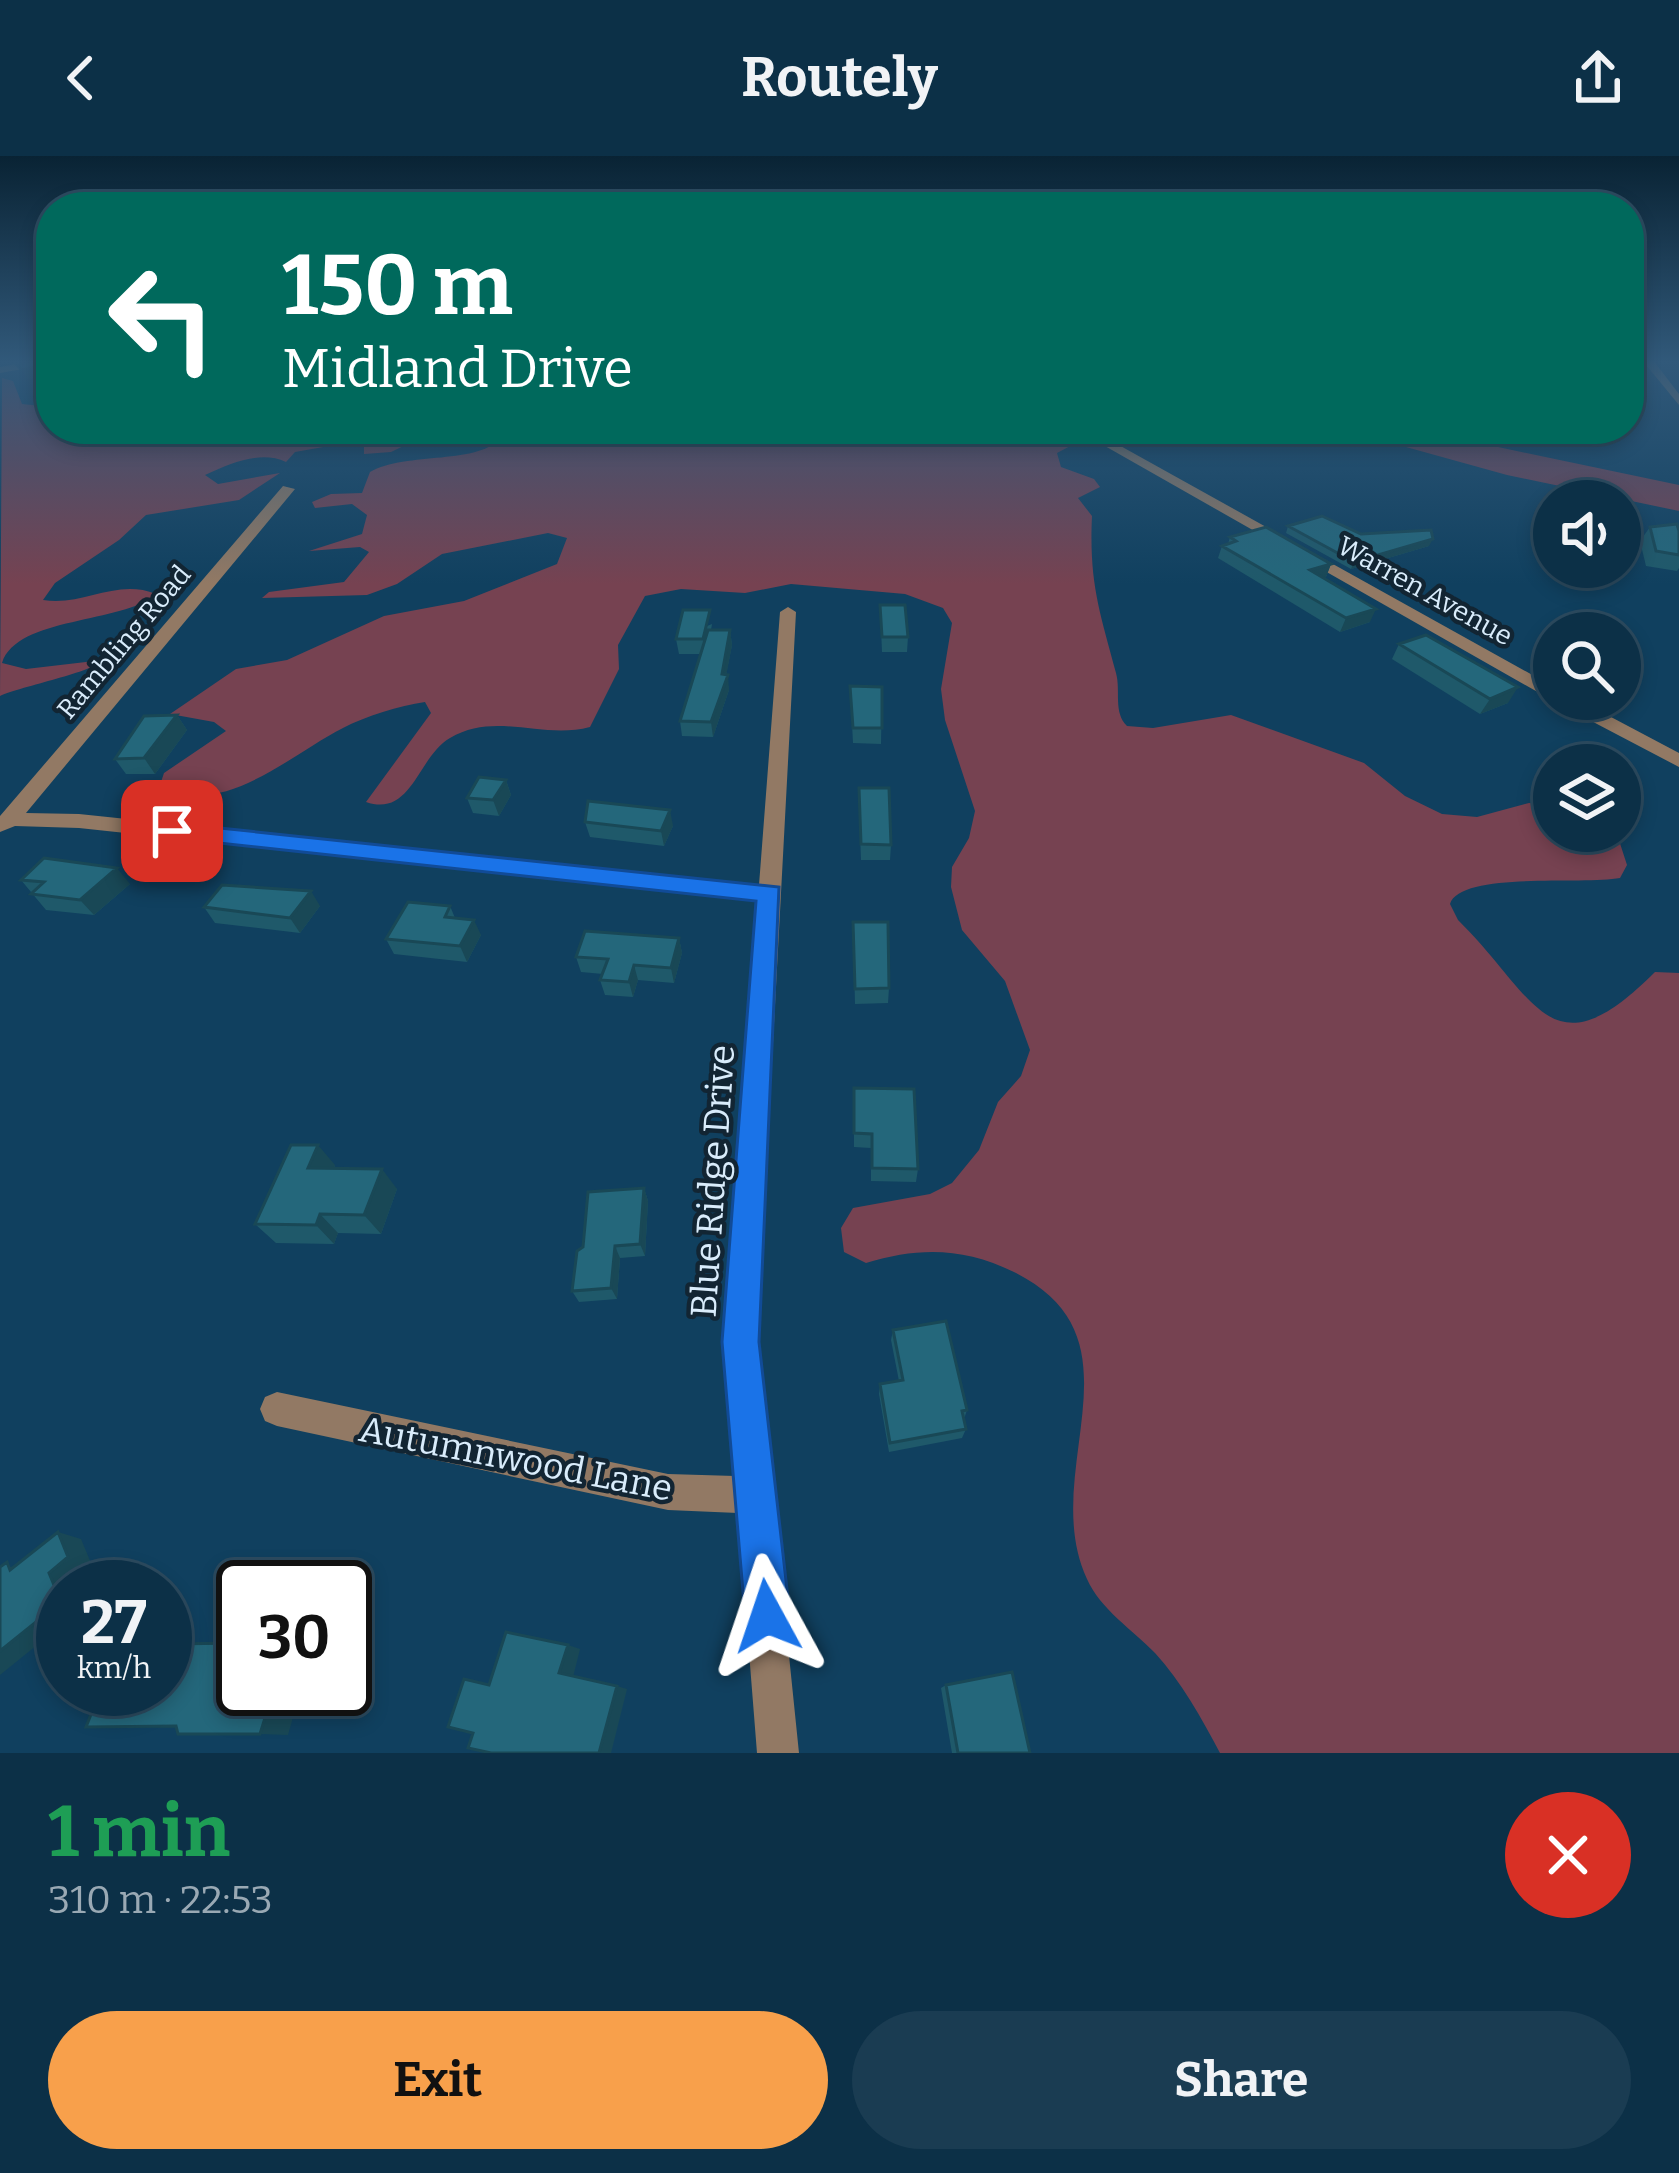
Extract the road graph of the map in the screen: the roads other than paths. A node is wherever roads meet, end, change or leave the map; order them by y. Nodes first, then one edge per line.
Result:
1 (1109, 444) edge
2 (288, 489) dead end
3 (788, 612) dead end
4 (1533, 682) edge
5 (1602, 720) edge
6 (1679, 761) edge
7 (5, 824) edge
8 (770, 893) junction
9 (277, 1409) dead end
10 (757, 1495) junction
11 (778, 1753) edge

1 - 4 street, Warren Avenue
2 - 7 street, Rambling Road
3 - 8 street, Blue Ridge Drive
5 - 6 street
7 - 8 street
8 - 10 street, Blue Ridge Drive
9 - 10 street, Autumnwood Lane
10 - 11 street, Blue Ridge Drive

